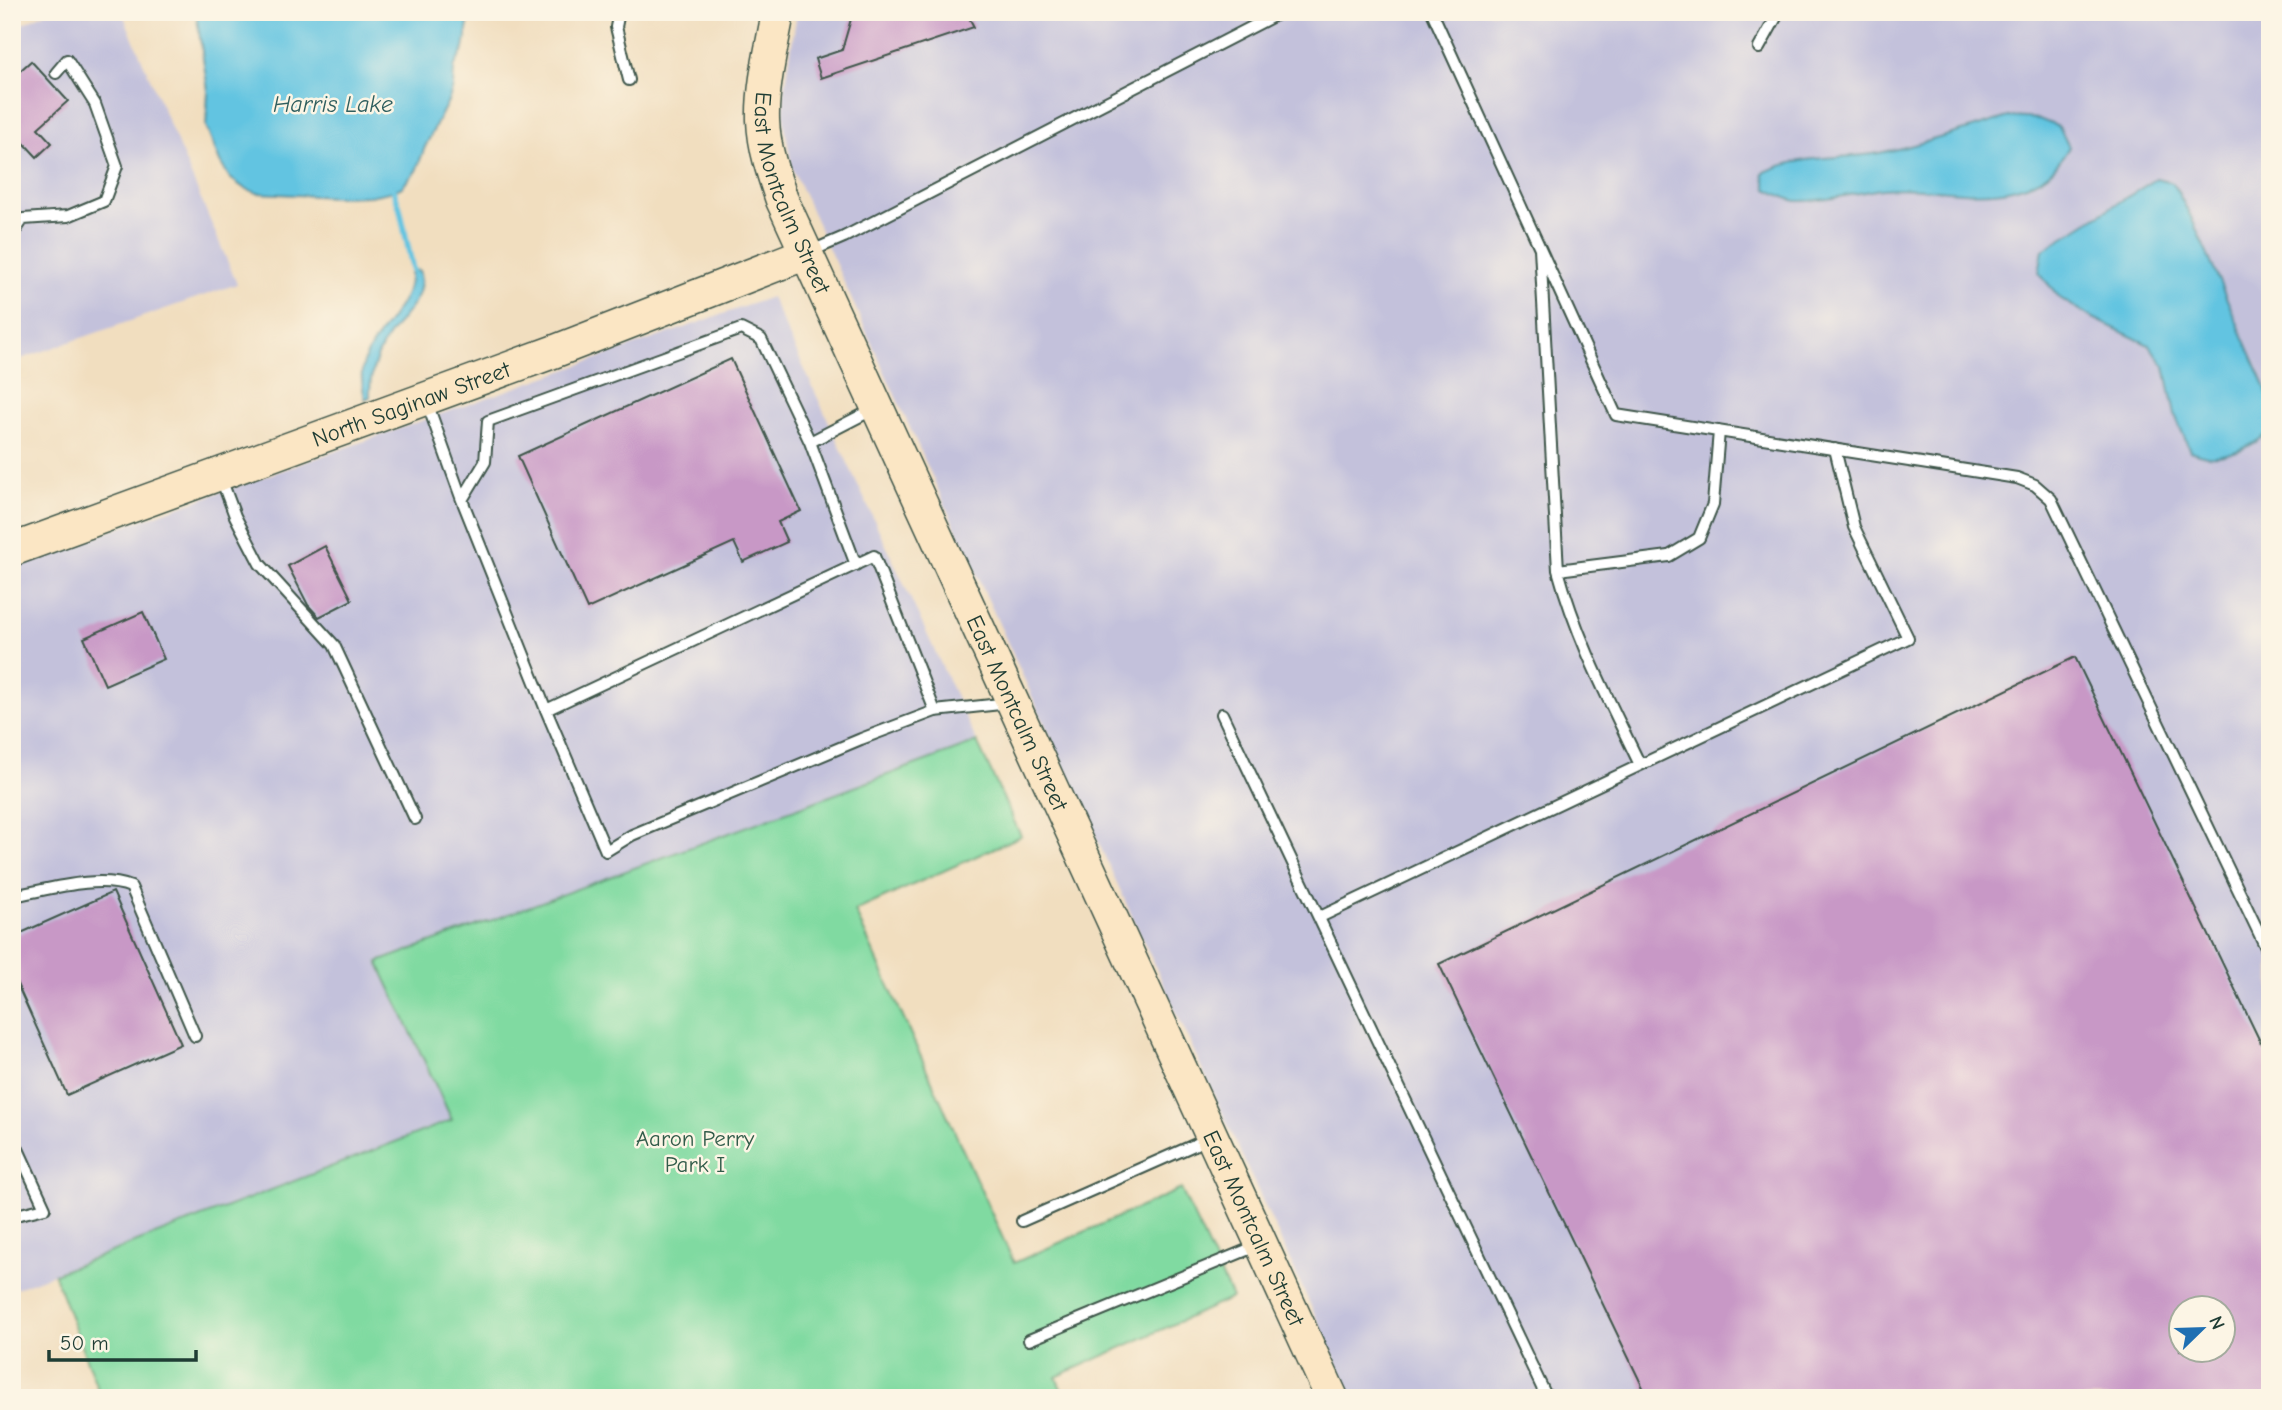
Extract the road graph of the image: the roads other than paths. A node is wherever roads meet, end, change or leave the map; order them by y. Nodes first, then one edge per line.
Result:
1 (620, 12) edge
2 (778, 12) edge
3 (1281, 12) edge
4 (1432, 12) edge
5 (1779, 12) edge
6 (1759, 48) dead end
7 (56, 73) dead end
8 (629, 80) dead end
9 (12, 236) edge
10 (1540, 248) junction
11 (807, 253) junction
12 (425, 398) junction
13 (878, 407) junction
14 (1719, 431) junction
15 (810, 442) junction
16 (1835, 449) junction
17 (219, 473) junction
18 (462, 500) junction
19 (12, 550) edge
20 (856, 565) junction
21 (1558, 570) junction
22 (1013, 703) junction
23 (547, 710) junction
24 (935, 711) junction
25 (1222, 714) dead end
26 (1640, 765) junction
27 (415, 819) dead end
28 (12, 896) edge
29 (1320, 917) junction
30 (2270, 956) edge
31 (195, 1036) dead end
32 (12, 1136) edge
33 (1212, 1137) junction
34 (12, 1216) edge
35 (1022, 1221) dead end
36 (1262, 1244) junction
37 (1029, 1340) dead end
38 (1332, 1398) edge
39 (1547, 1398) edge

1 - 8 lane
2 - 11 main road, East Montcalm Street
3 - 11 lane
4 - 10 lane
5 - 6 lane
7 - 9 lane
10 - 14 lane
10 - 21 lane
11 - 12 main road, North Saginaw Street
11 - 13 main road, East Montcalm Street
12 - 17 main road, North Saginaw Street
12 - 18 lane
13 - 15 lane
13 - 22 main road, East Montcalm Street
14 - 16 lane
14 - 21 lane
15 - 18 lane
15 - 20 lane
16 - 26 lane
16 - 30 lane
17 - 19 main road, North Saginaw Street
17 - 27 lane
18 - 23 lane
20 - 23 lane
20 - 24 lane
21 - 26 lane
22 - 24 lane
22 - 33 main road, East Montcalm Street
23 - 24 lane
25 - 29 lane
26 - 29 lane
28 - 31 lane
29 - 39 lane
32 - 34 lane
33 - 35 lane
33 - 36 main road, East Montcalm Street
36 - 37 lane
36 - 38 main road, East Montcalm Street

